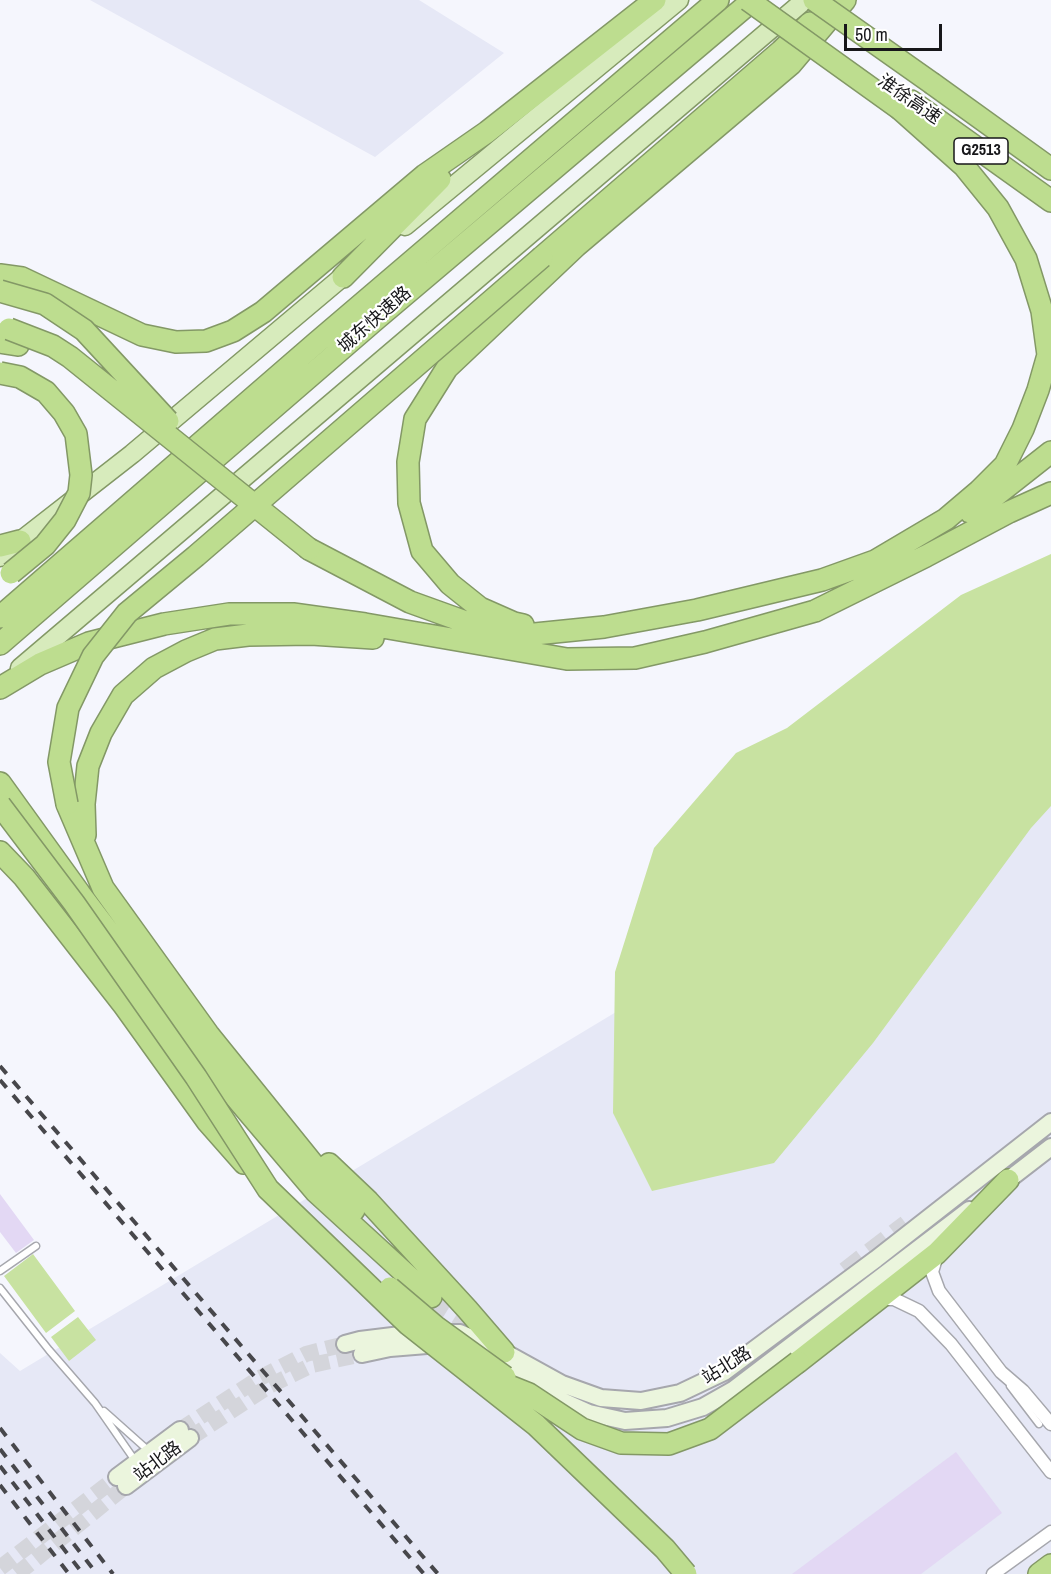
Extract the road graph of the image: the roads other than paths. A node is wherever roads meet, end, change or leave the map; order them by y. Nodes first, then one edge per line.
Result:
1 (655, 0) edge
2 (679, 0) edge
3 (718, 0) edge
4 (748, 0) edge
5 (753, 0) edge
6 (768, 0) edge
7 (805, 0) edge
8 (814, 0) edge
9 (834, 0) edge
10 (845, 0) edge
11 (905, 105) junction
12 (487, 132) junction
13 (1001, 133) junction
14 (1051, 153) edge
15 (1051, 169) edge
16 (1051, 201) edge
17 (0, 275) edge
18 (343, 277) junction
19 (0, 291) edge
20 (7, 336) edge
21 (0, 373) edge
22 (1051, 452) edge
23 (1051, 467) edge
24 (231, 487) junction
25 (1051, 493) edge
26 (10, 543) edge
27 (897, 548) junction
28 (307, 555) junction
29 (926, 556) junction
30 (0, 557) edge
31 (0, 583) edge
32 (0, 617) edge
33 (604, 627) junction
34 (440, 637) junction
35 (0, 644) edge
36 (490, 646) junction
37 (0, 687) edge
38 (0, 783) edge
39 (0, 805) edge
40 (86, 850) junction
41 (0, 852) edge
42 (208, 1034) junction
43 (210, 1065) junction
44 (205, 1091) junction
45 (1051, 1122) edge
46 (1051, 1147) edge
47 (1008, 1180) junction
48 (268, 1189) junction
49 (36, 1246) dead end
50 (937, 1253) junction
51 (0, 1271) edge
52 (0, 1288) edge
53 (878, 1299) junction
54 (408, 1324) junction
55 (460, 1333) junction
56 (345, 1344) tunnel mouth
57 (504, 1352) junction
58 (362, 1354) tunnel mouth
59 (529, 1394) junction
60 (95, 1403) junction
61 (1045, 1424) edge
62 (185, 1434) tunnel mouth
63 (147, 1462) junction
64 (1051, 1472) edge
65 (122, 1481) tunnel mouth
66 (1051, 1532) edge
67 (1051, 1565) edge
68 (686, 1574) edge
69 (993, 1574) edge
70 (1039, 1574) edge

1 - 12 highway
2 - 18 main road
3 - 32 highway, 城东快速路
4 - 11 highway, bridge
5 - 35 highway, 城东快速路
6 - 11 highway, 淮徐高速 / G2513
7 - 37 main road
8 - 13 highway, 淮徐高速 / G2513, bridge
9 - 40 highway, bridge
10 - 33 highway
11 - 16 highway, 淮徐高速 / G2513
11 - 27 highway
12 - 17 highway
12 - 18 highway
13 - 14 highway
13 - 15 highway, 淮徐高速 / G2513
18 - 26 main road
19 - 24 highway, bridge
20 - 24 highway, bridge
20 - 28 highway
21 - 31 highway, bridge
22 - 27 highway
23 - 29 highway
24 - 28 highway, bridge
25 - 29 highway
26 - 30 main road
27 - 33 highway
28 - 33 highway
28 - 36 highway
29 - 36 highway
34 - 36 highway
34 - 37 highway
34 - 40 highway
38 - 43 highway
39 - 44 highway, bridge
40 - 42 highway
41 - 48 highway, bridge
42 - 43 highway
42 - 57 highway
43 - 55 highway
44 - 48 highway, bridge
44 - 59 highway, bridge
45 - 57 street, 站北路
46 - 47 street, 站北路
47 - 50 highway
47 - 58 street, 站北路
48 - 54 highway, bridge
49 - 51 lane
50 - 53 highway
50 - 61 street
52 - 60 lane
53 - 59 highway, bridge
53 - 64 street
54 - 59 highway, bridge
54 - 68 highway, bridge
55 - 56 street, 站北路
55 - 57 street, 站北路
60 - 63 lane
60 - 63 lane
62 - 63 street, 站北路
63 - 65 street, 站北路
66 - 69 street
67 - 70 highway

